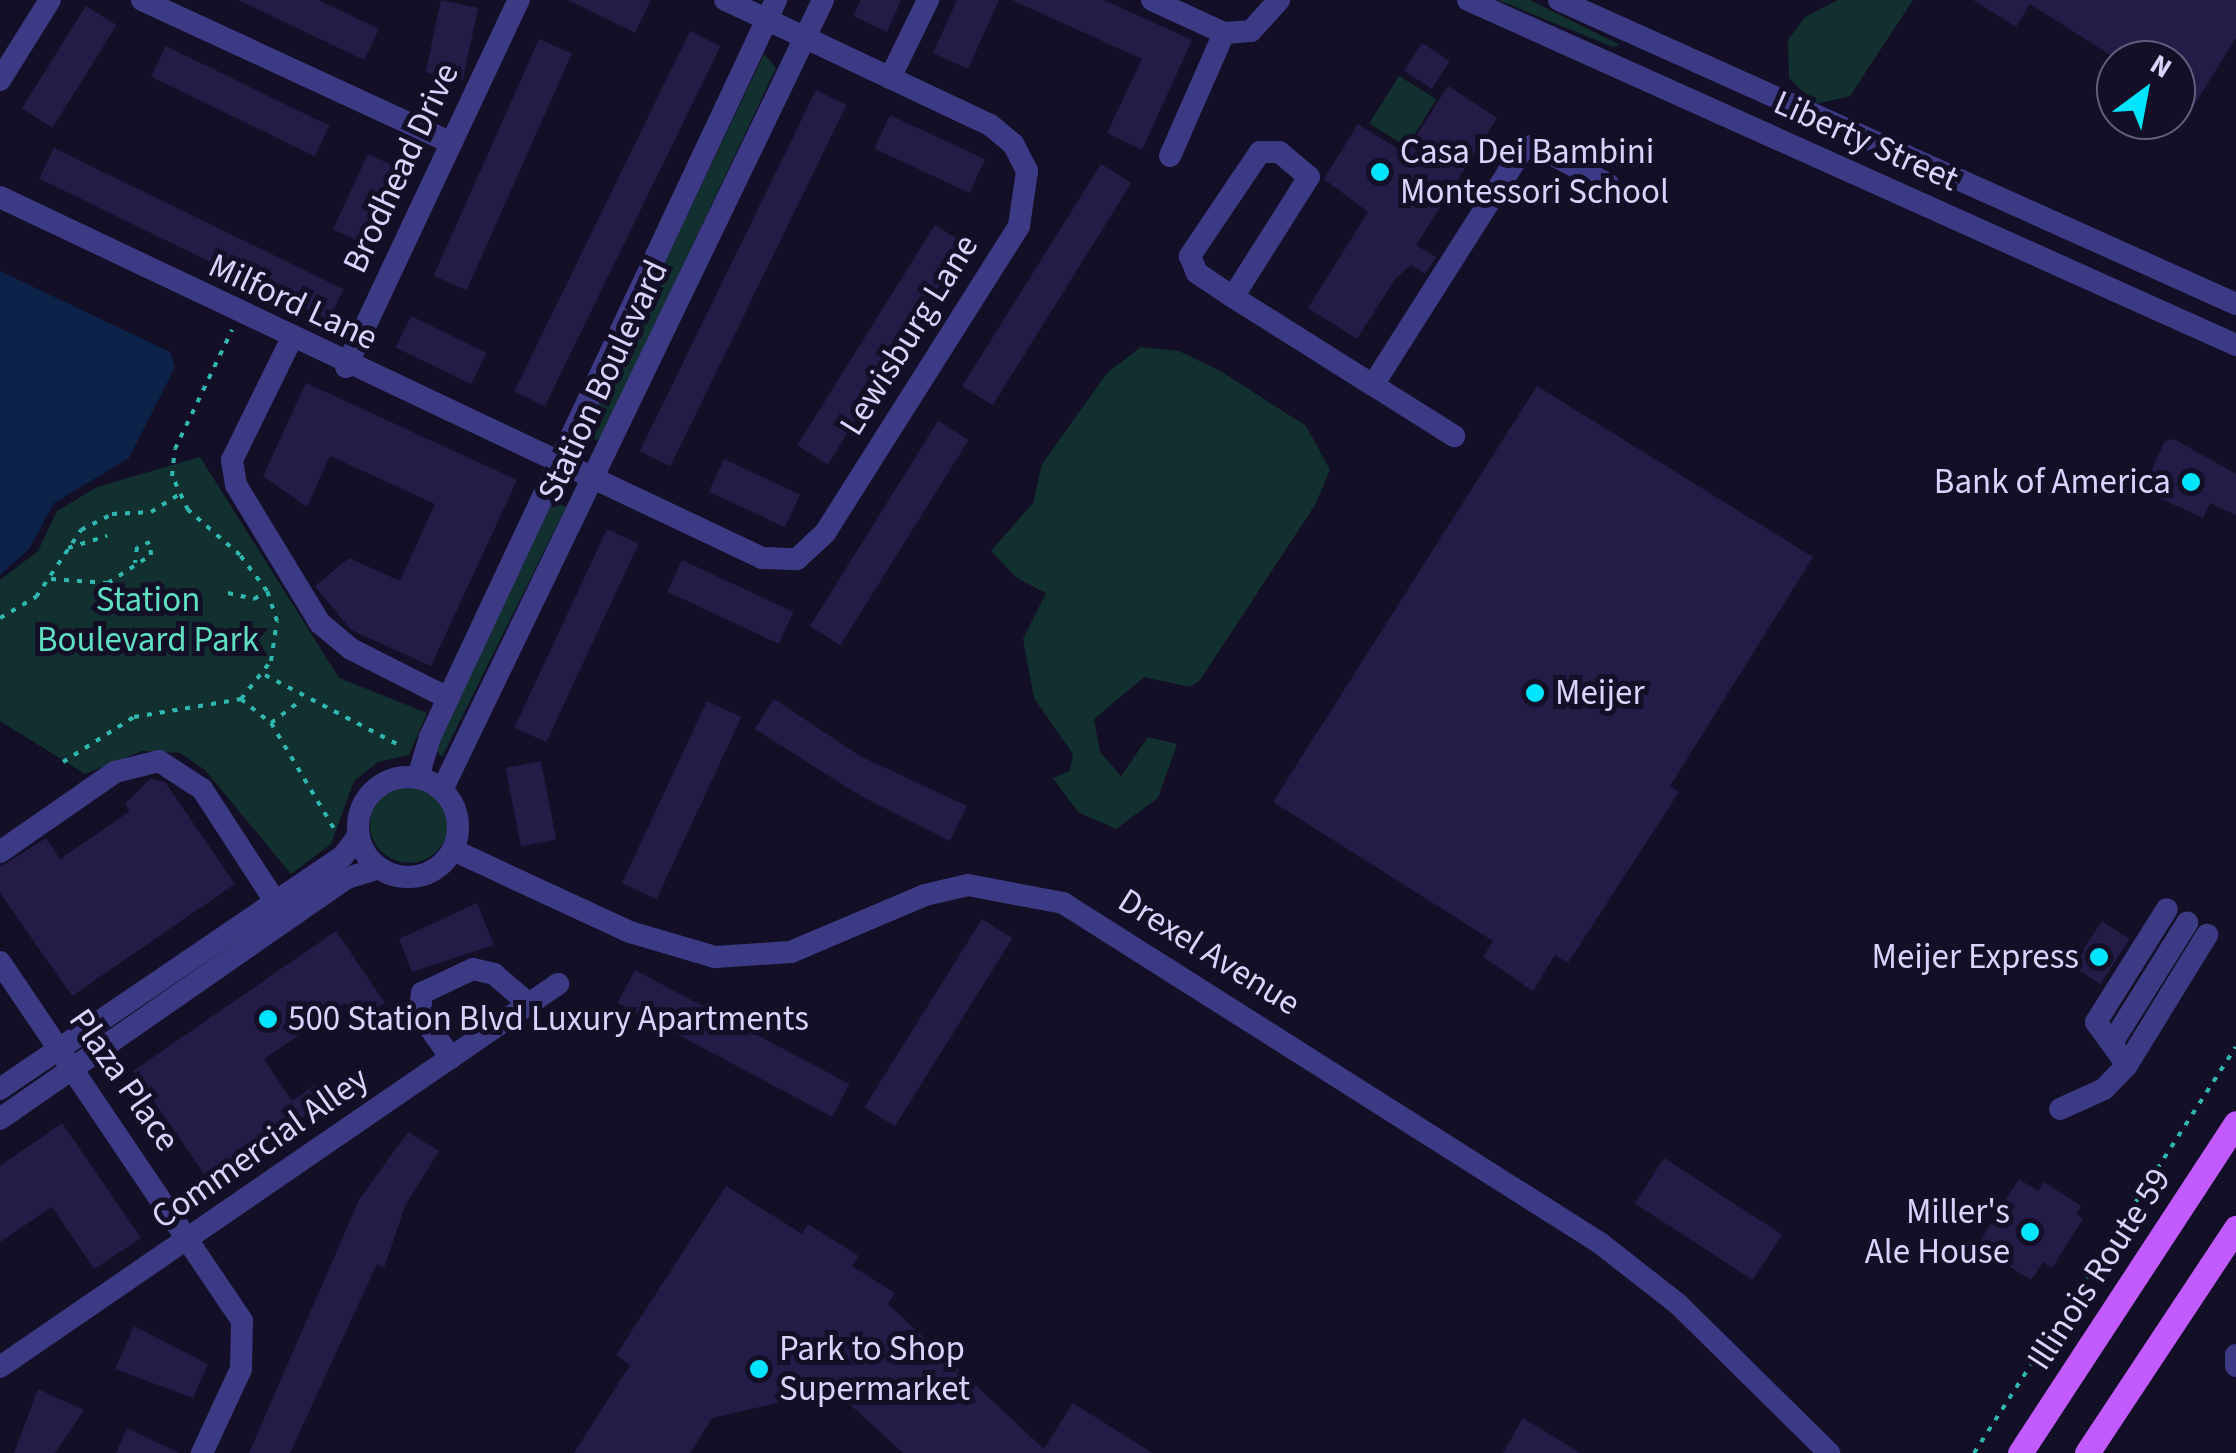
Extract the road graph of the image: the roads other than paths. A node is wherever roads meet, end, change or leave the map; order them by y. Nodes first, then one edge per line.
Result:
1 (50, 0) edge
2 (142, 0) edge
3 (519, 0) edge
4 (725, 0) edge
5 (822, 0) edge
6 (928, 0) edge
7 (1152, 0) edge
8 (1280, 0) edge
9 (1468, 0) edge
10 (1559, 0) edge
11 (772, 10) edge
12 (1224, 33) junction
13 (805, 38) junction
14 (890, 78) junction
15 (0, 80) edge
16 (452, 143) junction
17 (1170, 156) dead end
18 (1608, 184) dead end
19 (0, 197) edge
20 (1233, 297) junction
21 (2236, 304) edge
22 (291, 340) junction
23 (2236, 345) edge
24 (346, 366) junction
25 (1372, 385) junction
26 (1454, 436) dead end
27 (560, 466) junction
28 (594, 482) junction
29 (448, 698) junction
30 (418, 778) junction
31 (442, 790) junction
32 (348, 835) junction
33 (453, 850) junction
34 (0, 852) edge
35 (380, 868) junction
36 (275, 901) junction
37 (2166, 910) dead end
38 (289, 921) junction
39 (196, 955) junction
40 (0, 962) edge
41 (209, 975) junction
42 (558, 984) dead end
43 (529, 1004) junction
44 (2112, 1044) junction
45 (67, 1058) junction
46 (451, 1058) junction
47 (2127, 1065) junction
48 (0, 1089) edge
49 (2060, 1110) dead end
50 (0, 1119) edge
51 (2236, 1123) edge
52 (2236, 1228) edge
53 (192, 1239) junction
54 (2236, 1355) edge
55 (2236, 1366) edge
56 (0, 1367) edge
57 (202, 1453) edge
58 (1829, 1453) edge
59 (2020, 1453) edge
60 (2088, 1453) edge

1 - 15 street
2 - 16 street
3 - 16 street, Brodhead Drive
4 - 11 street
5 - 13 street, Station Boulevard
6 - 14 street
7 - 12 street
8 - 12 street
9 - 23 street, Liberty Street
10 - 21 street, Liberty Street
11 - 13 street, Lewisburg Lane
11 - 27 street, Station Boulevard
12 - 17 street
13 - 14 street, Lewisburg Lane
13 - 28 street, Station Boulevard
14 - 28 street, Lewisburg Lane
16 - 24 street, Brodhead Drive
18 - 25 street
19 - 22 street, Milford Lane
20 - 20 street
20 - 25 street
22 - 24 street, Milford Lane
22 - 29 street
24 - 27 street, Milford Lane
25 - 26 street
27 - 28 street, Lewisburg Lane
27 - 29 street, Station Boulevard
28 - 31 street, Station Boulevard
29 - 30 street, Station Boulevard
30 - 31 street
30 - 32 street
31 - 33 street
32 - 35 street
32 - 36 street
33 - 35 street
33 - 58 street, Drexel Avenue
34 - 36 street
35 - 38 street
36 - 38 street
36 - 39 street
37 - 44 street
38 - 41 street
39 - 41 street
39 - 45 street
40 - 45 street, Plaza Place
41 - 45 street
42 - 43 street, Commercial Alley
43 - 46 street, Commercial Alley
43 - 46 street
44 - 47 street
44 - 47 street
45 - 48 street
45 - 50 street
45 - 53 street, Plaza Place
46 - 53 street, Commercial Alley
47 - 49 street
51 - 59 main road, Illinois Route 59
52 - 60 main road
53 - 56 street, Commercial Alley
53 - 57 street, Plaza Place
54 - 55 street

